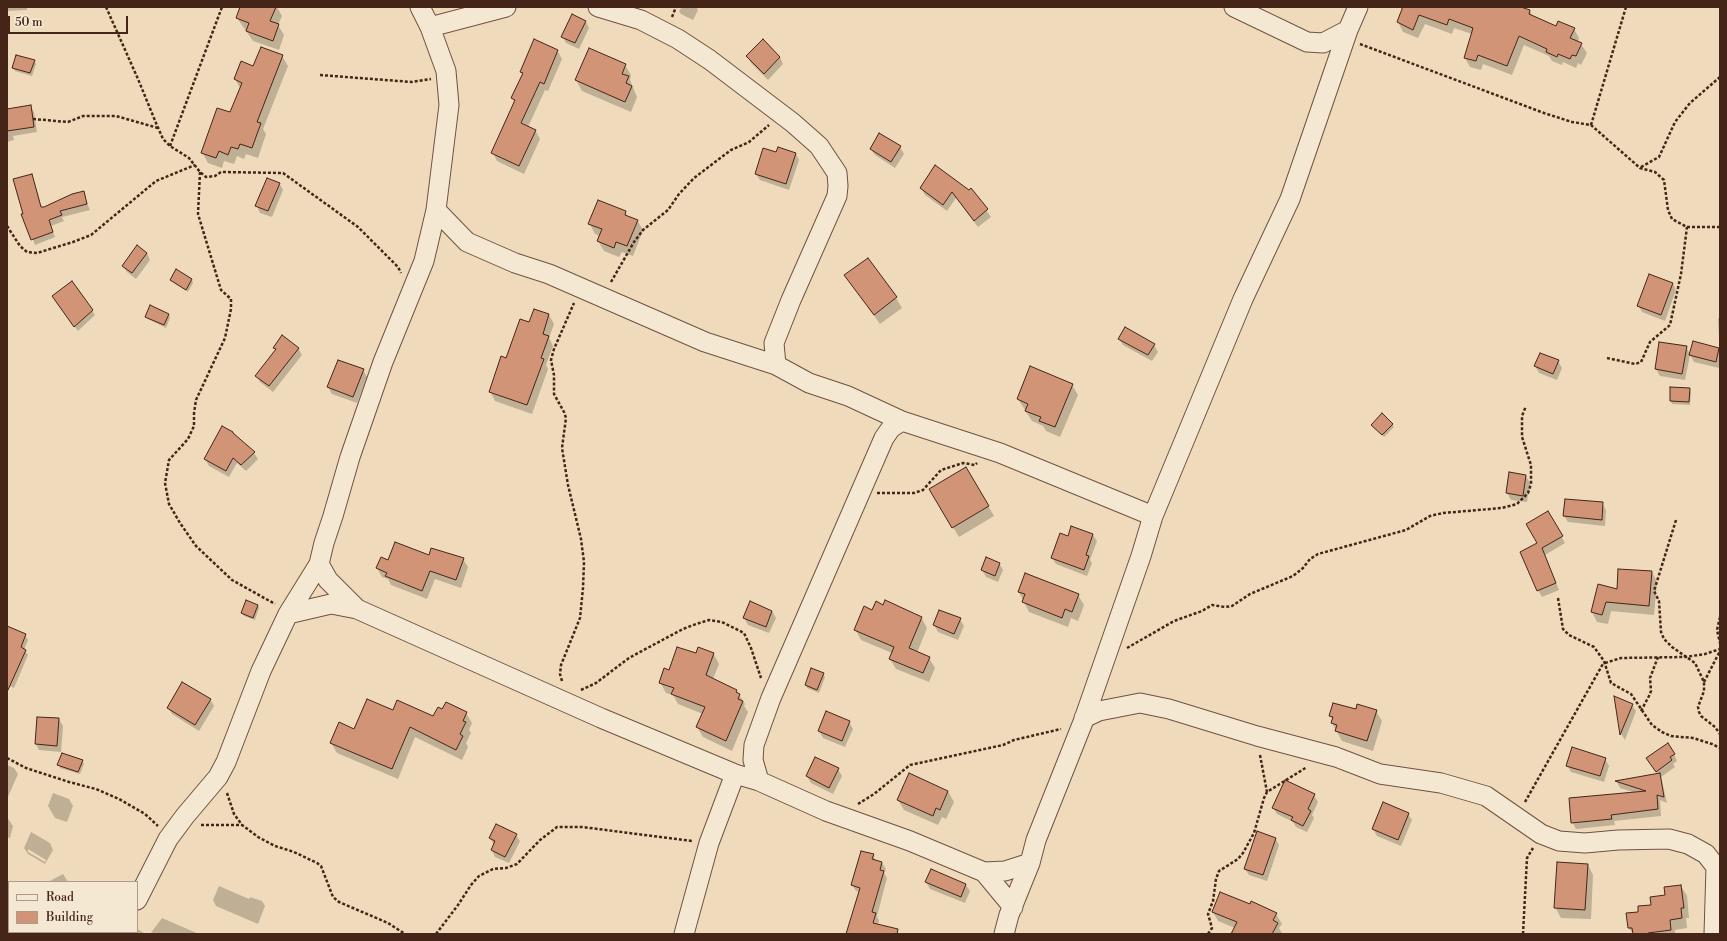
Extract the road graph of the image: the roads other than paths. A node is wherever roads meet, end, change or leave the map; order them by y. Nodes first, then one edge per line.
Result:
1 (420, 7) edge
2 (506, 7) edge
3 (598, 7) edge
4 (1234, 7) edge
5 (1358, 7) edge
6 (430, 27) junction
7 (1346, 34) junction
8 (436, 210) junction
9 (776, 365) junction
10 (902, 421) junction
11 (1153, 516) junction
12 (319, 564) junction
13 (357, 609) junction
14 (289, 613) junction
15 (1084, 720) junction
16 (754, 752) junction
17 (730, 772) junction
18 (760, 781) junction
19 (1030, 863) junction
20 (1718, 864) edge
21 (984, 872) junction
22 (138, 898) edge
23 (1013, 907) junction
24 (684, 934) edge
25 (1004, 934) edge
26 (1714, 934) edge

1 - 6 street
2 - 6 street
3 - 9 street
4 - 7 street
5 - 7 street
6 - 8 street
7 - 11 street
8 - 9 street
8 - 12 street
9 - 10 street
10 - 11 street
10 - 16 street
11 - 15 street
12 - 13 street
12 - 14 street
13 - 14 street
13 - 17 street
14 - 22 street
15 - 19 street
15 - 20 street
16 - 17 street
16 - 18 street
17 - 18 street
17 - 24 street
18 - 21 street
19 - 21 street
19 - 23 street
20 - 26 street
21 - 23 street
23 - 25 street

